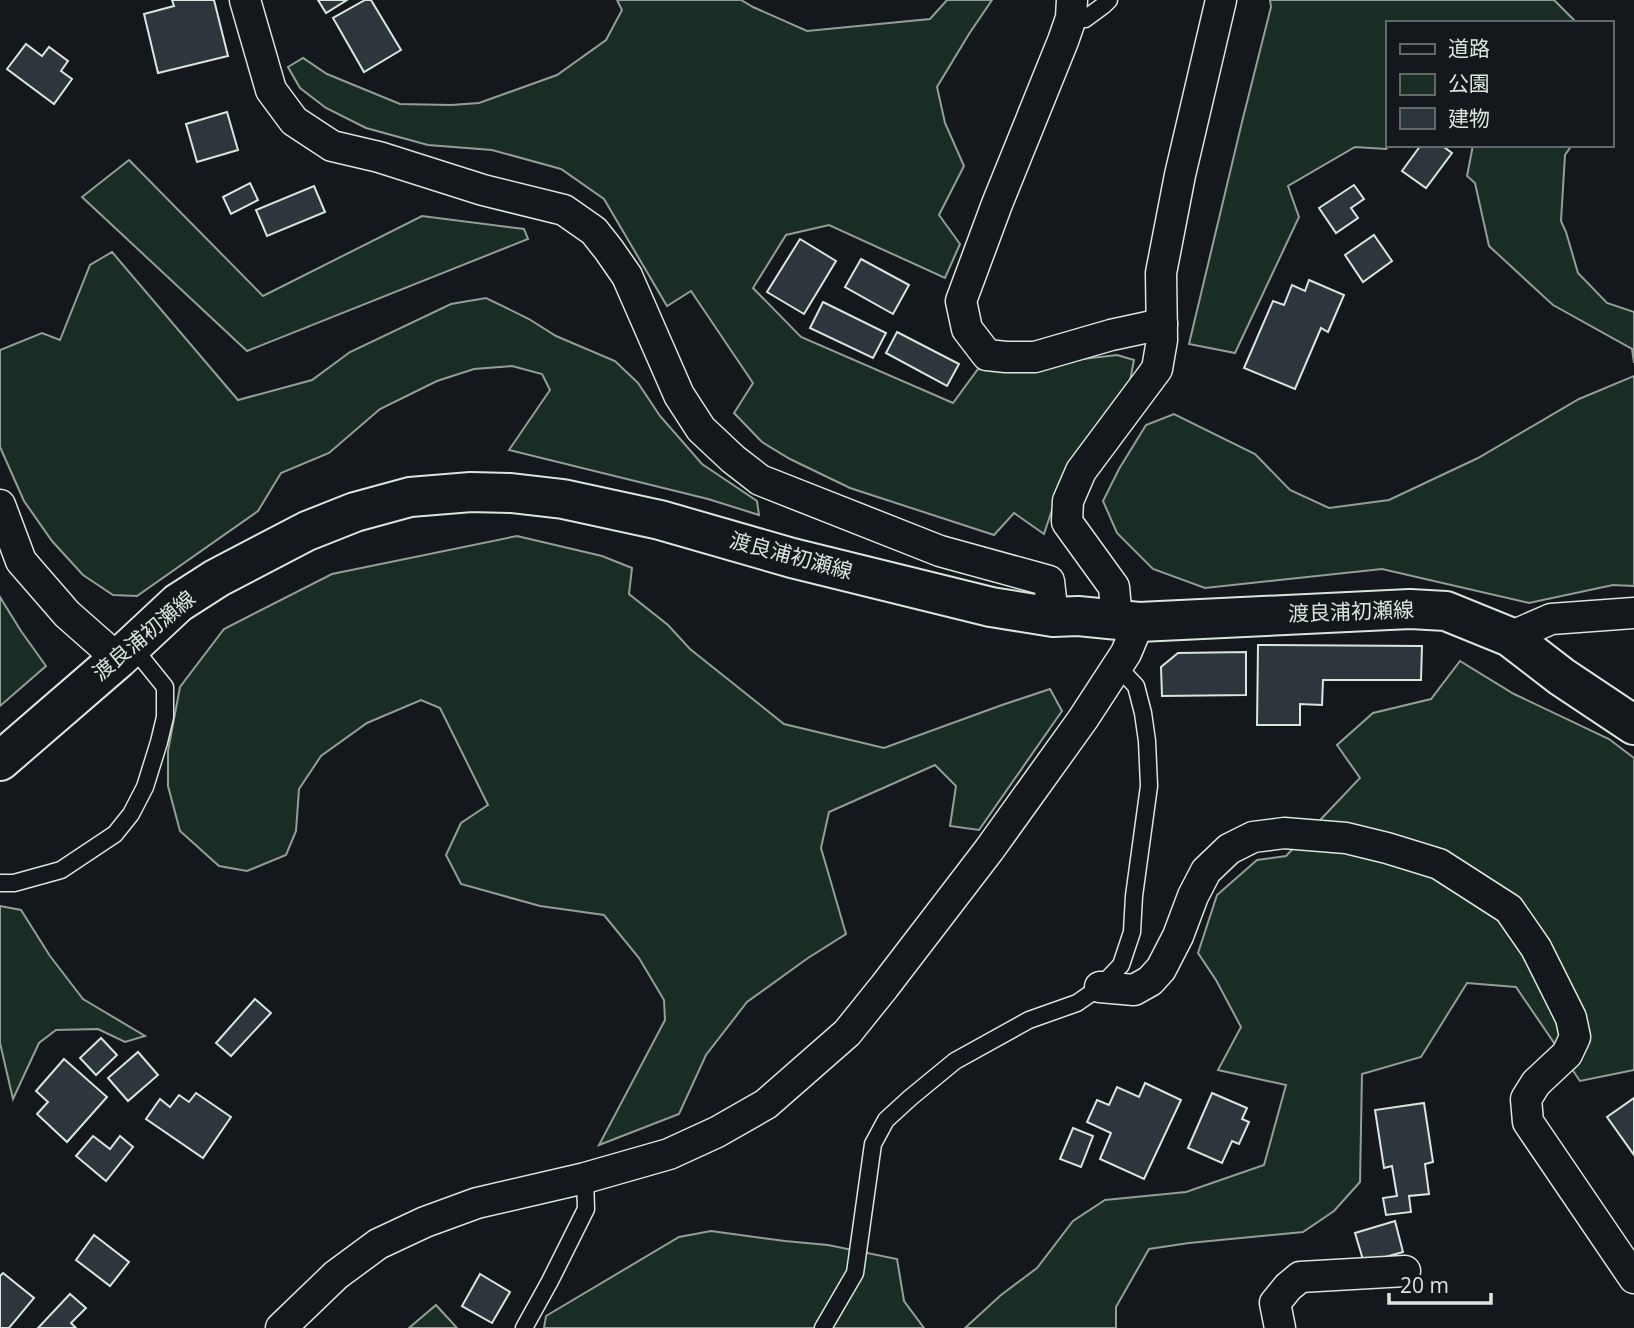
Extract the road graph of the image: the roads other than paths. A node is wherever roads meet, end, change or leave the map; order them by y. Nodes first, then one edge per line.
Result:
1 (246, 0) edge
2 (1109, 0) edge
3 (1221, 0) edge
4 (1072, 9) edge
5 (1162, 324) junction
6 (0, 505) edge
7 (1634, 613) edge
8 (1053, 617) junction
9 (1128, 621) junction
10 (1510, 637) junction
11 (125, 652) junction
12 (1117, 666) junction
13 (1634, 725) edge
14 (0, 761) edge
15 (0, 883) edge
16 (1100, 987) junction
17 (585, 1178) junction
18 (1405, 1271) dead end
19 (1634, 1278) edge
20 (281, 1328) edge
21 (524, 1328) edge
22 (823, 1328) edge
23 (1280, 1328) edge

1 - 8 street
2 - 4 lane
3 - 5 street
4 - 5 street
5 - 9 street
6 - 11 street
7 - 10 street
8 - 9 main road, 渡良浦初瀬線
8 - 11 main road, 渡良浦初瀬線
9 - 10 main road, 渡良浦初瀬線
9 - 12 street
10 - 13 main road, 渡良浦初瀬線
11 - 14 main road, 渡良浦初瀬線
11 - 15 lane
12 - 16 lane
12 - 17 street
16 - 19 street
16 - 22 lane
17 - 20 street
17 - 21 lane
18 - 23 street

